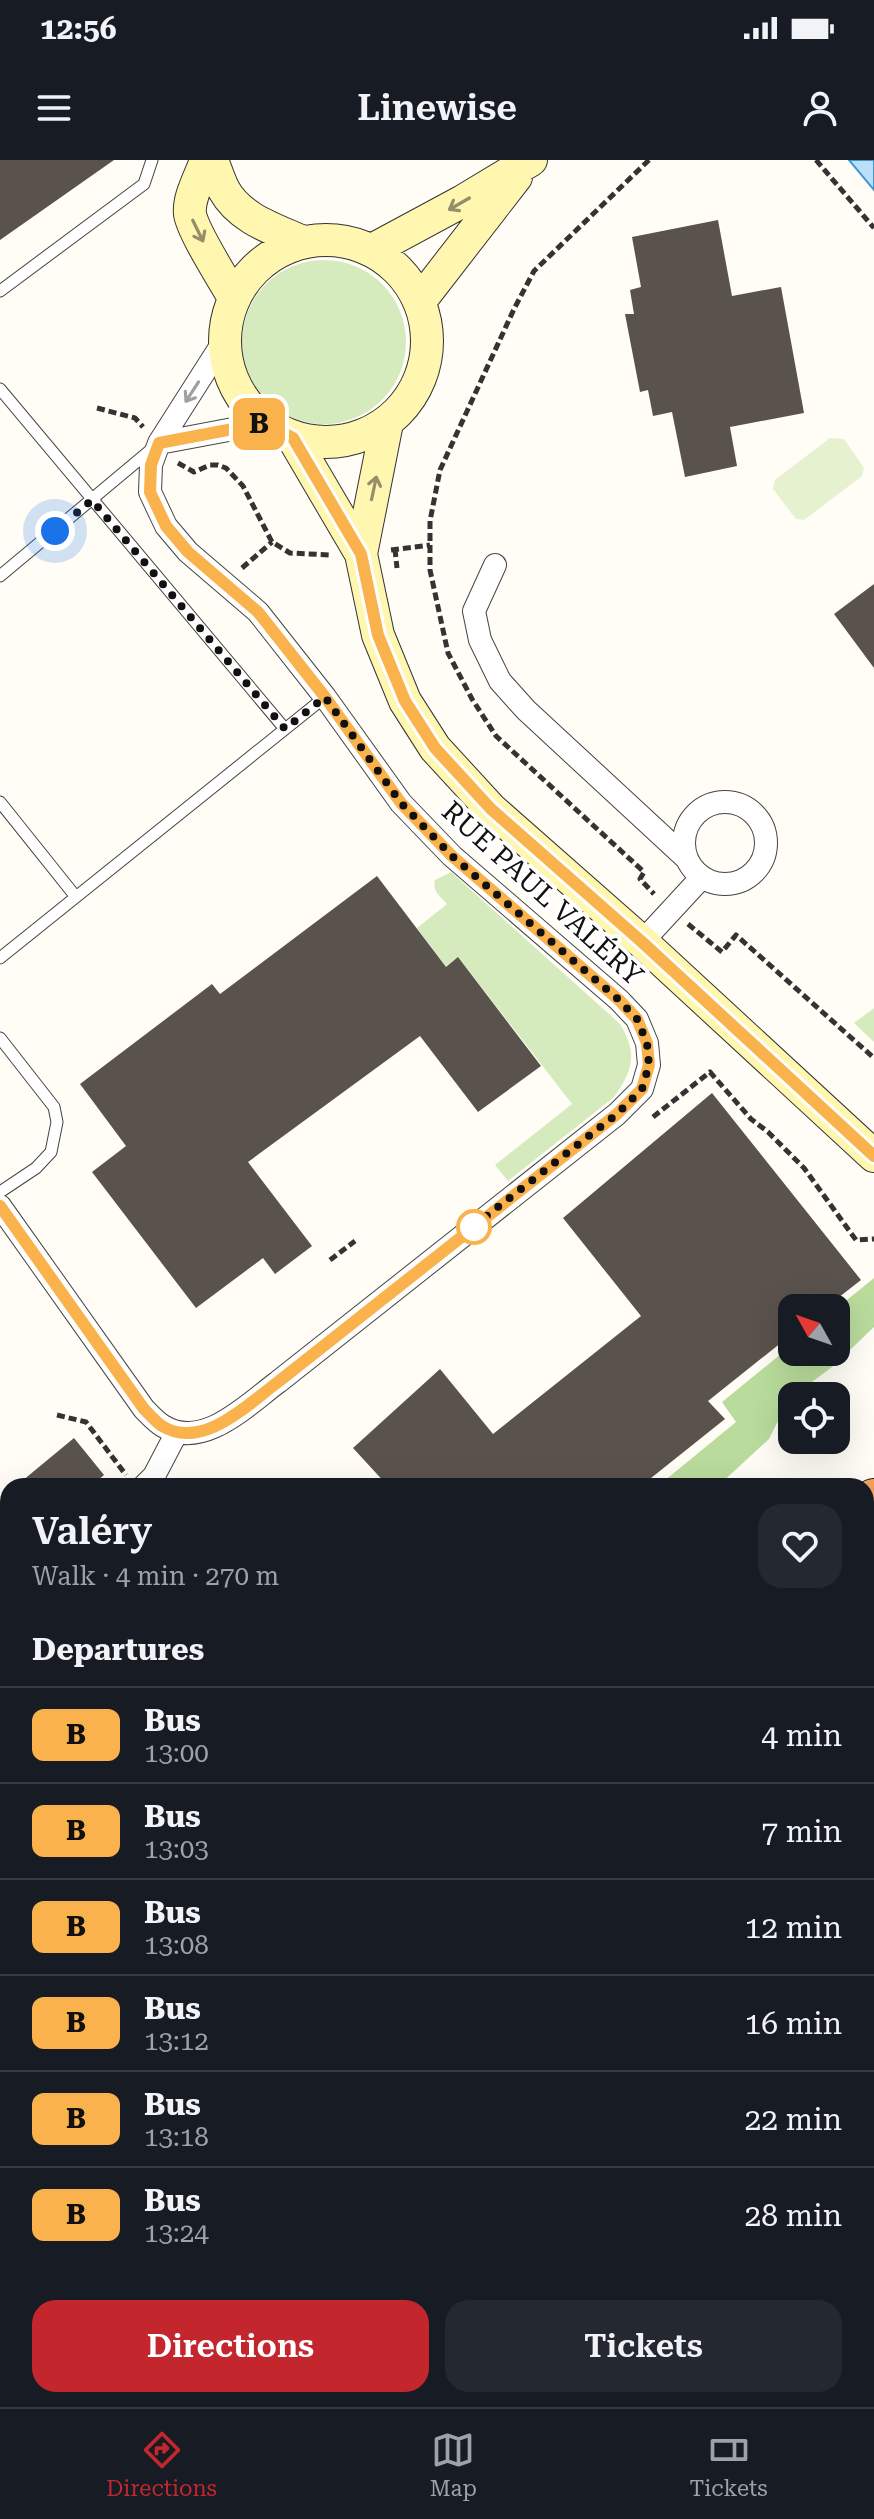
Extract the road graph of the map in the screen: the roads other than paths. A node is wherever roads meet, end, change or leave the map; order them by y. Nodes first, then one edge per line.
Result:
1 (152, 160) edge
2 (209, 160) edge
3 (529, 162) edge
4 (303, 242) junction
5 (372, 250) junction
6 (0, 291) edge
7 (234, 298) junction
8 (420, 301) junction
9 (224, 341) junction
10 (0, 389) edge
11 (265, 423) junction
12 (387, 423) junction
13 (293, 438) junction
14 (159, 443) junction
15 (92, 500) junction
16 (361, 554) junction
17 (495, 565) dead end
18 (0, 576) edge
19 (325, 697) junction
20 (285, 729) junction
21 (0, 802) edge
22 (687, 859) junction
23 (702, 877) junction
24 (76, 897) junction
25 (642, 942) junction
26 (0, 958) edge
27 (0, 1038) edge
28 (874, 1156) edge
29 (0, 1192) edge
30 (0, 1206) edge
31 (177, 1432) junction
32 (152, 1478) edge

1 - 6 lane
2 - 4 street
2 -> 7 street
3 -> 5 street
3 - 8 street
4 - 5 street
4 - 7 street
5 - 8 street
7 - 9 street
8 - 12 street
9 - 11 street
9 -> 14 street, RUE PAUL VALÉRY
10 - 15 lane
11 - 13 street
11 - 14 street
12 - 13 street
16 -> 12 street
13 - 16 street
14 - 15 lane
14 - 19 street, RUE PAUL VALÉRY
15 - 18 lane
15 - 20 lane
16 - 25 street
17 - 22 street
19 - 20 lane
19 - 31 street, RUE PAUL VALÉRY
20 - 24 lane
21 - 24 lane
22 - 23 street
22 - 23 street
23 - 25 street
24 - 26 lane
25 - 28 street
27 - 29 lane
30 - 31 street
31 - 32 street

